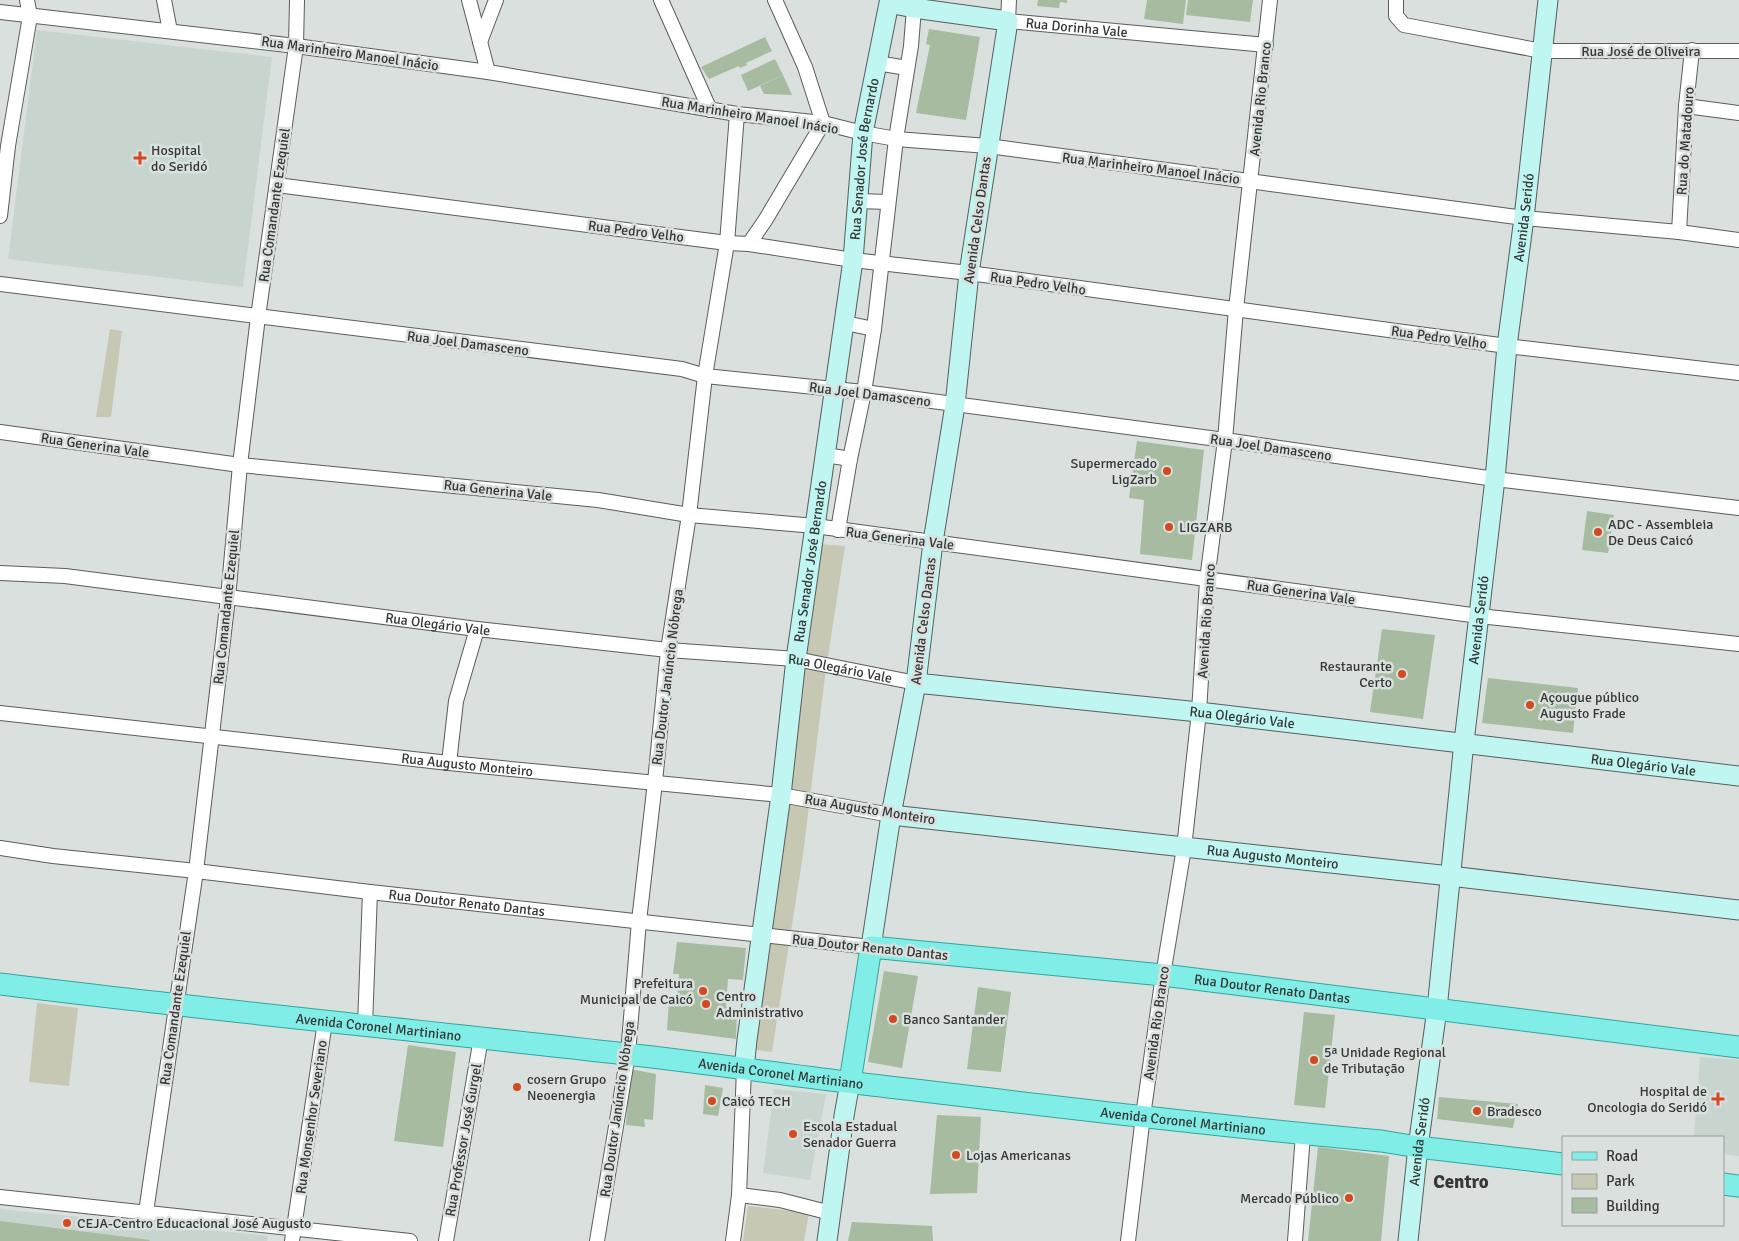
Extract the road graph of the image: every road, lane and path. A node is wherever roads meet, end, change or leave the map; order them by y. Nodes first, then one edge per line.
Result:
1 (27, 0) edge
2 (164, 0) edge
3 (297, 0) edge
4 (470, 0) edge
5 (496, 0) edge
6 (661, 0) edge
7 (775, 0) edge
8 (1009, 0) edge
9 (1270, 0) edge
10 (1548, 0) edge
11 (889, 3) joint
12 (1395, 6) edge
13 (914, 8) junction
14 (0, 12) edge
15 (30, 16) junction
16 (1008, 22) junction
17 (170, 30) junction
18 (480, 42) junction
19 (1266, 45) junction
20 (296, 46) junction
21 (1692, 50) junction
22 (1542, 51) junction
23 (1739, 51) edge
24 (877, 63) junction
25 (907, 68) junction
26 (488, 72) junction
27 (1686, 106) junction
28 (710, 110) junction
29 (1739, 113) edge
30 (738, 114) junction
31 (823, 123) junction
32 (863, 133) junction
33 (896, 139) junction
34 (4, 145) edge
35 (988, 146) junction
36 (1252, 181) junction
37 (277, 185) junction
38 (858, 200) junction
39 (888, 202) junction
40 (0, 216) edge
41 (1524, 218) junction
42 (1679, 232) junction
43 (1739, 240) edge
44 (727, 243) junction
45 (750, 244) junction
46 (853, 260) junction
47 (882, 263) junction
48 (969, 273) junction
49 (0, 284) edge
50 (1236, 309) junction
51 (258, 317) junction
52 (845, 323) junction
53 (874, 329) junction
54 (1507, 346) junction
55 (1739, 373) edge
56 (705, 376) junction
57 (835, 389) junction
58 (864, 392) junction
59 (955, 405) junction
60 (0, 432) edge
61 (1225, 440) junction
62 (826, 456) junction
63 (850, 459) junction
64 (240, 465) junction
65 (1495, 479) junction
66 (1739, 508) edge
67 (689, 515) junction
68 (815, 526) junction
69 (838, 530) junction
70 (934, 542) junction
71 (0, 573) edge
72 (1208, 580) junction
73 (228, 598) junction
74 (1479, 616) junction
75 (477, 629) junction
76 (1739, 644) edge
77 (668, 650) junction
78 (796, 659) junction
79 (916, 683) junction
80 (1199, 712) junction
81 (0, 713) edge
82 (212, 737) junction
83 (1464, 742) junction
84 (449, 763) junction
85 (1739, 776) edge
86 (655, 782) junction
87 (781, 795) junction
88 (891, 815) junction
89 (0, 848) edge
90 (1184, 848) junction
91 (196, 871) junction
92 (1450, 876) junction
93 (370, 892) junction
94 (1739, 910) edge
95 (639, 921) junction
96 (762, 936) junction
97 (871, 947) junction
98 (1163, 975) junction
99 (0, 984) edge
100 (175, 1006) junction
101 (1437, 1009) junction
102 (325, 1022) junction
103 (365, 1026) junction
104 (481, 1038) junction
105 (1739, 1047) edge
106 (628, 1054) junction
107 (744, 1069) junction
108 (850, 1082) junction
109 (1143, 1116) junction
110 (1303, 1134) junction
111 (1418, 1147) junction
112 (1562, 1164) edge
113 (1724, 1184) edge
114 (1739, 1186) edge
115 (739, 1195) junction
116 (0, 1196) edge
117 (146, 1212) junction
118 (831, 1213) junction
119 (293, 1235) edge
120 (410, 1241) edge
121 (446, 1241) edge
122 (597, 1241) edge
123 (733, 1241) edge
124 (827, 1241) edge
125 (1128, 1241) edge
126 (1295, 1241) edge
127 (1408, 1241) edge

1 - 15 street
2 - 17 street
3 - 20 street, Rua Comandante Ezequiel
4 - 18 street
5 - 18 street
6 - 28 street
7 - 31 street
8 - 16 street, Avenida Celso Dantas
9 - 19 street, Avenida Rio Branco
10 - 22 main road, Avenida Seridó
11 - 13 main road, Rua Dorinha Vale
11 - 24 main road, Rua Senador José Bernardo
12 - 22 street, Rua José de Oliveira
13 - 16 main road, Rua Dorinha Vale
13 - 25 street, Rua Senador José Bernardo
14 - 15 street, Rua Marinheiro Manoel Inácio
15 - 17 street, Rua Marinheiro Manoel Inácio
15 - 34 street
16 - 19 street, Rua Dorinha Vale
16 - 35 main road, Avenida Celso Dantas
17 - 20 street, Rua Marinheiro Manoel Inácio
18 - 26 street
19 - 36 street, Avenida Rio Branco
20 - 26 street, Rua Marinheiro Manoel Inácio
20 - 37 street, Rua Comandante Ezequiel
21 - 22 street, Rua José de Oliveira
21 - 23 street, Rua José de Oliveira
21 - 27 street, Rua do Matadouro
22 - 41 main road, Avenida Seridó
24 - 25 street
24 - 32 main road, Rua Senador José Bernardo
25 - 33 street, Rua Senador José Bernardo
26 - 28 street, Rua Marinheiro Manoel Inácio
27 - 29 street
27 - 42 street, Rua do Matadouro
28 - 30 street, Rua Marinheiro Manoel Inácio
30 - 31 street, Rua Marinheiro Manoel Inácio
30 - 44 street, Rua Doutor Janúncio Nóbrega
31 - 32 street, Rua Marinheiro Manoel Inácio
31 - 45 street
32 - 33 street, Rua Marinheiro Manoel Inácio
32 - 38 main road, Rua Senador José Bernardo
33 - 35 street, Rua Marinheiro Manoel Inácio
33 - 39 street, Rua Senador José Bernardo
34 - 40 street
35 - 36 street, Rua Marinheiro Manoel Inácio
35 - 48 main road, Avenida Celso Dantas
36 - 41 street, Rua Marinheiro Manoel Inácio
36 - 50 street, Avenida Rio Branco
37 - 44 street, Rua Pedro Velho
37 - 51 street, Rua Comandante Ezequiel
38 - 39 street
38 - 46 main road, Rua Senador José Bernardo
39 - 47 street, Rua Senador José Bernardo
41 - 42 street, Rua Marinheiro Manoel Inácio
41 - 54 main road, Avenida Seridó
42 - 43 street, Rua Marinheiro Manoel Inácio
44 - 45 street, Rua Pedro Velho
44 - 56 street, Rua Doutor Janúncio Nóbrega
45 - 46 street, Rua Pedro Velho
46 - 47 street, Rua Pedro Velho
46 - 52 main road, Rua Senador José Bernardo
47 - 48 street, Rua Pedro Velho
47 - 53 street, Rua Senador José Bernardo
48 - 50 street, Rua Pedro Velho
48 - 59 main road, Avenida Celso Dantas
49 - 51 street, Rua Joel Damasceno
50 - 54 street, Rua Pedro Velho
50 - 61 street, Avenida Rio Branco
51 - 56 street, Rua Joel Damasceno
51 - 64 street, Rua Comandante Ezequiel
52 - 53 street
52 - 57 main road, Rua Senador José Bernardo
53 - 58 street, Rua Senador José Bernardo
54 - 55 street, Rua Pedro Velho
54 - 65 main road, Avenida Seridó
56 - 57 street, Rua Joel Damasceno
56 - 67 street, Rua Doutor Janúncio Nóbrega
57 - 58 street, Rua Joel Damasceno
57 - 62 main road, Rua Senador José Bernardo
58 - 59 street, Rua Joel Damasceno
58 - 63 street, Rua Senador José Bernardo
59 - 61 street, Rua Joel Damasceno
59 - 70 main road, Avenida Celso Dantas
60 - 64 street, Rua Generina Vale
61 - 65 street, Rua Joel Damasceno
61 - 72 street, Avenida Rio Branco
62 - 63 street
62 - 68 main road, Rua Senador José Bernardo
63 - 69 street, Rua Senador José Bernardo
64 - 67 street, Rua Generina Vale
64 - 73 street, Rua Comandante Ezequiel
65 - 66 street, Rua Joel Damasceno
65 - 74 main road, Avenida Seridó
67 - 68 street, Rua Generina Vale
67 - 77 street, Rua Doutor Janúncio Nóbrega
68 - 69 street, Rua Generina Vale
68 - 78 main road, Rua Senador José Bernardo
69 - 70 street, Rua Generina Vale
70 - 72 street, Rua Generina Vale
70 - 79 main road, Avenida Celso Dantas
71 - 73 street, Rua Olegário Vale
72 - 74 street, Rua Generina Vale
72 - 80 street, Avenida Rio Branco
73 - 75 street, Rua Olegário Vale
73 - 82 street, Rua Comandante Ezequiel
74 - 76 street, Rua Generina Vale
74 - 83 main road, Avenida Seridó
75 - 77 street, Rua Olegário Vale
75 - 84 street
77 - 78 street, Rua Olegário Vale
77 - 86 street, Rua Doutor Janúncio Nóbrega
78 - 79 street, Rua Olegário Vale
78 - 87 main road, Rua Senador José Bernardo
79 - 80 main road, Rua Olegário Vale
79 - 88 main road, Avenida Celso Dantas
80 - 83 main road, Rua Olegário Vale
80 - 90 street, Avenida Rio Branco
81 - 82 street, Rua Augusto Monteiro
82 - 84 street, Rua Augusto Monteiro
82 - 91 street, Rua Comandante Ezequiel
83 - 85 main road, Rua Olegário Vale
83 - 92 main road, Avenida Seridó
84 - 86 street, Rua Augusto Monteiro
86 - 87 street, Rua Augusto Monteiro
86 - 95 street, Rua Doutor Janúncio Nóbrega
87 - 88 street, Rua Augusto Monteiro
87 - 96 main road, Rua Senador José Bernardo
88 - 90 main road, Rua Augusto Monteiro
88 - 97 main road, Avenida Celso Dantas
89 - 91 street, Rua Doutor Renato Dantas
90 - 92 main road, Rua Augusto Monteiro
90 - 98 street, Avenida Rio Branco
91 - 93 street, Rua Doutor Renato Dantas
91 - 100 street, Rua Comandante Ezequiel
92 - 94 main road, Rua Augusto Monteiro
92 - 101 main road, Avenida Seridó
93 - 95 street, Rua Doutor Renato Dantas
93 - 103 street
95 - 96 street, Rua Doutor Renato Dantas
95 - 106 street, Rua Doutor Janúncio Nóbrega
96 - 97 street, Rua Doutor Renato Dantas
96 - 107 main road, Rua Senador José Bernardo
97 - 98 main road, Rua Doutor Renato Dantas
97 - 108 main road, Avenida Celso Dantas
98 - 101 main road, Rua Doutor Renato Dantas
98 - 109 street, Avenida Rio Branco
99 - 100 main road, Avenida Coronel Martiniano
100 - 102 main road, Avenida Coronel Martiniano
100 - 117 street, Rua Comandante Ezequiel
101 - 105 main road, Rua Doutor Renato Dantas
101 - 111 main road, Avenida Seridó
102 - 103 main road, Avenida Coronel Martiniano
102 - 119 street, Rua Monsenhor Severiano
103 - 104 main road, Avenida Coronel Martiniano
104 - 106 main road, Avenida Coronel Martiniano
104 - 121 street, Rua Professor José Gurgel
106 - 107 main road, Avenida Coronel Martiniano
106 - 122 street, Rua Doutor Janúncio Nóbrega
107 - 108 main road, Avenida Coronel Martiniano
107 - 115 street, Rua Senador José Bernardo
108 - 109 main road, Avenida Coronel Martiniano
108 - 118 main road, Avenida Celso Dantas
109 - 110 main road, Avenida Coronel Martiniano
109 - 125 street, Avenida Rio Branco
110 - 111 main road, Avenida Coronel Martiniano
110 - 126 street
111 - 112 main road, Avenida Coronel Martiniano
111 - 127 main road, Avenida Seridó
113 - 114 main road
115 - 118 street
115 - 123 street, Rua Senador José Bernardo
116 - 117 street
117 - 119 street
118 - 124 main road, Avenida Celso Dantas
119 - 120 street

